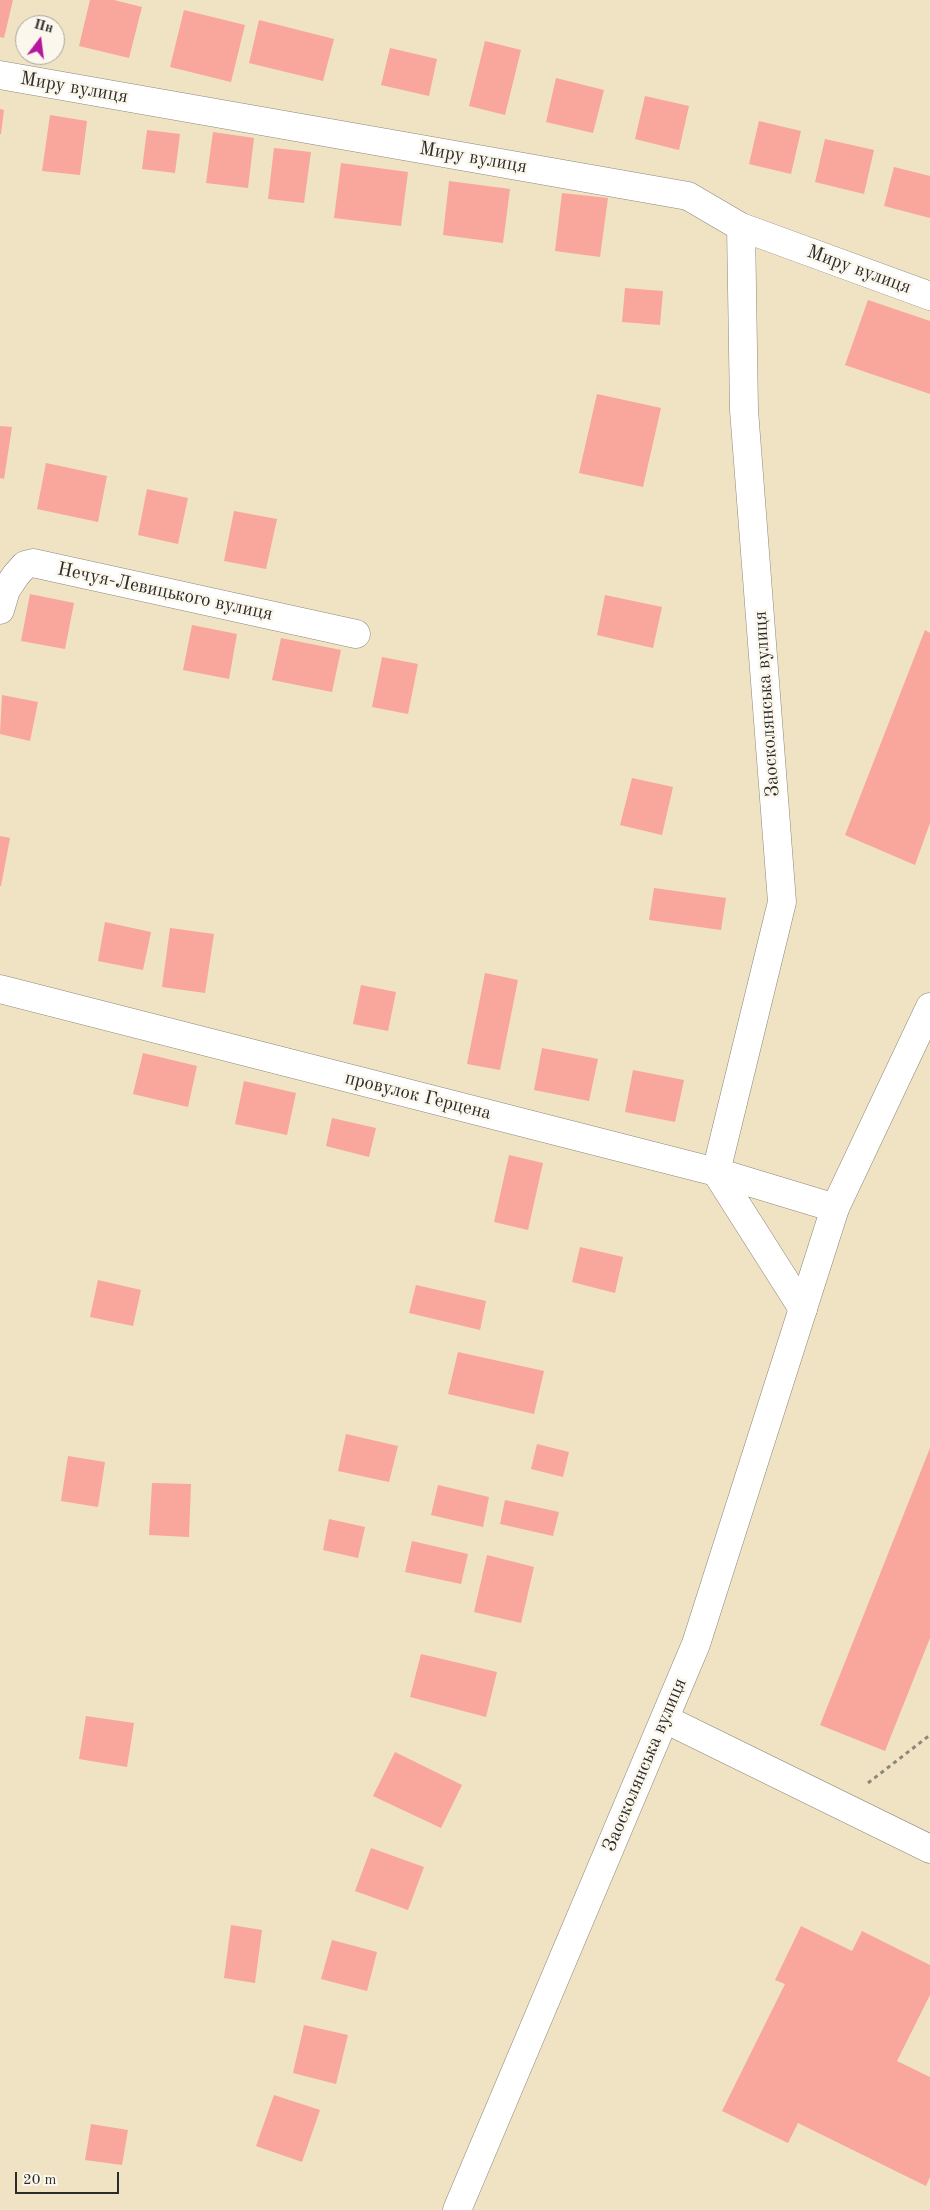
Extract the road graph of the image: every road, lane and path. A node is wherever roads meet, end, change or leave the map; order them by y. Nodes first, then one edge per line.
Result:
1 (0, 75) edge
2 (741, 227) junction
3 (930, 296) edge
4 (0, 610) edge
5 (356, 634) dead end
6 (0, 989) edge
7 (930, 1007) edge
8 (716, 1172) junction
9 (835, 1208) junction
10 (803, 1309) junction
11 (665, 1719) junction
12 (930, 1735) edge
13 (839, 1804) junction
14 (930, 1849) edge
15 (457, 2210) edge

1 - 2 street, Миру вулиця
2 - 3 street, Миру вулиця
2 - 8 street, Заосколянська вулиця
4 - 5 street, Нечуя-Левицького вулиця
6 - 8 street, провулок Герцена
7 - 9 street, Заосколянська вулиця
8 - 9 street, провулок Герцена
8 - 10 street
9 - 10 street, Заосколянська вулиця
10 - 11 street, Заосколянська вулиця
11 - 13 street
11 - 15 street, Заосколянська вулиця
12 - 13 path
13 - 14 street

